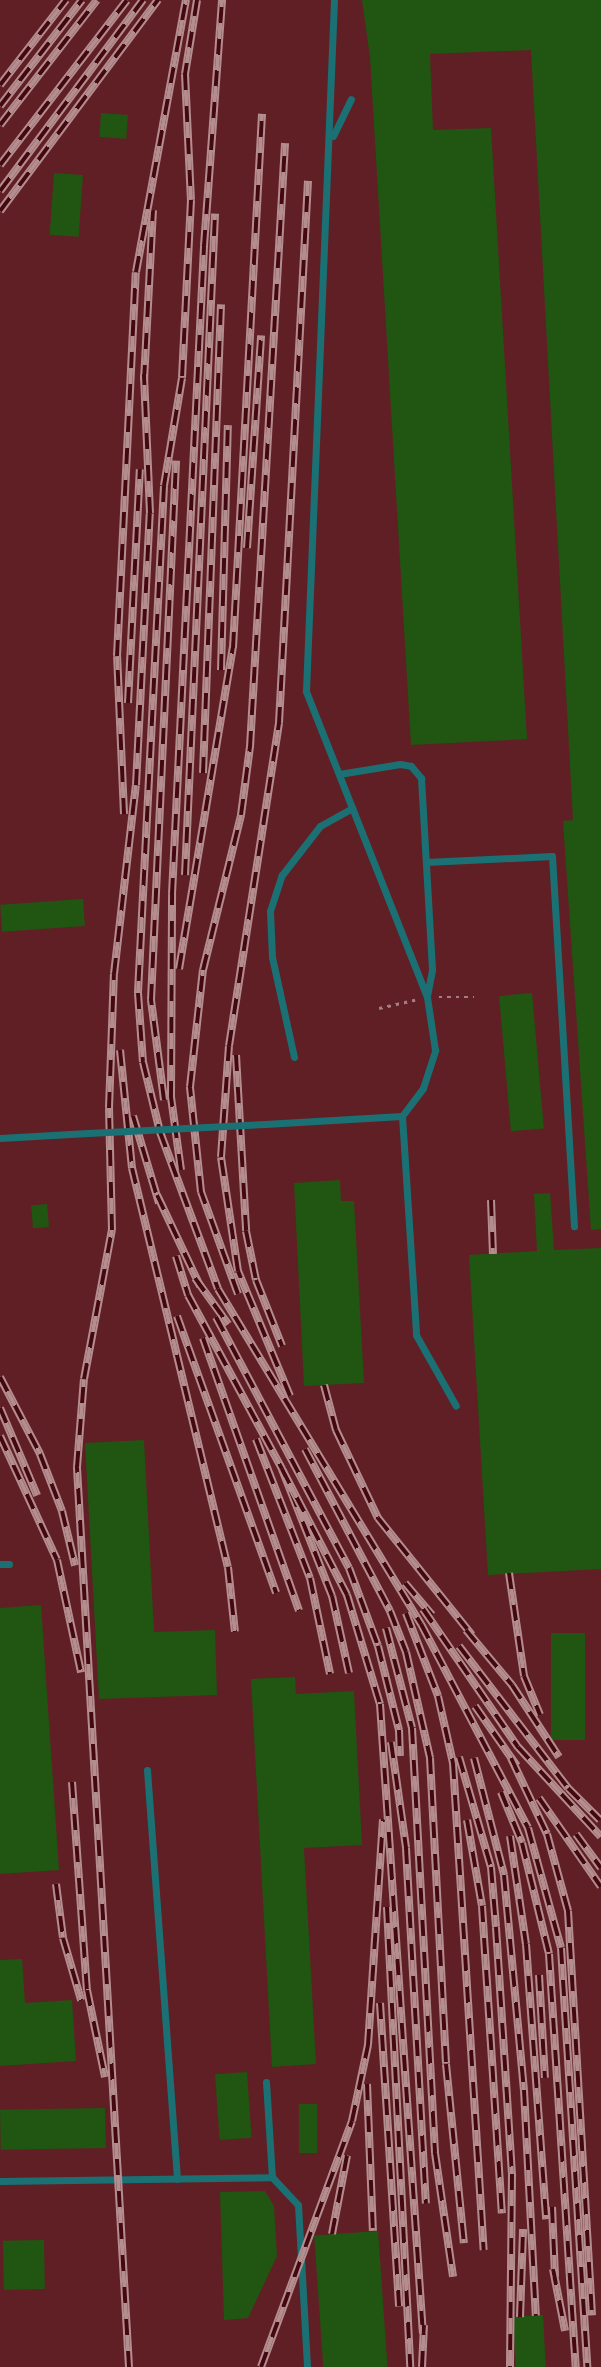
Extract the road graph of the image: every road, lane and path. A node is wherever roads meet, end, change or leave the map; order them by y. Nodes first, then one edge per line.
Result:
1 (334, 0) edge
2 (351, 99) dead end
3 (330, 142) junction
4 (339, 774) junction
5 (352, 808) junction
6 (426, 862) junction
7 (427, 997) junction
8 (294, 1058) dead end
9 (401, 1116) junction
10 (0, 1138) edge
11 (574, 1226) dead end
12 (456, 1406) dead end
13 (0, 1564) edge
14 (9, 1564) dead end
15 (147, 1770) dead end
16 (266, 2082) dead end
17 (272, 2177) junction
18 (177, 2179) junction
19 (0, 2181) edge
20 (307, 2367) edge

1 - 3 lane
2 - 3 lane
3 - 4 lane
4 - 5 lane
4 - 6 lane
5 - 7 lane
5 - 8 lane
6 - 7 lane
6 - 11 lane
7 - 9 lane
9 - 10 lane, bridge
9 - 12 lane
13 - 14 lane
15 - 18 lane
16 - 17 lane
17 - 18 lane
17 - 20 lane
18 - 19 lane

